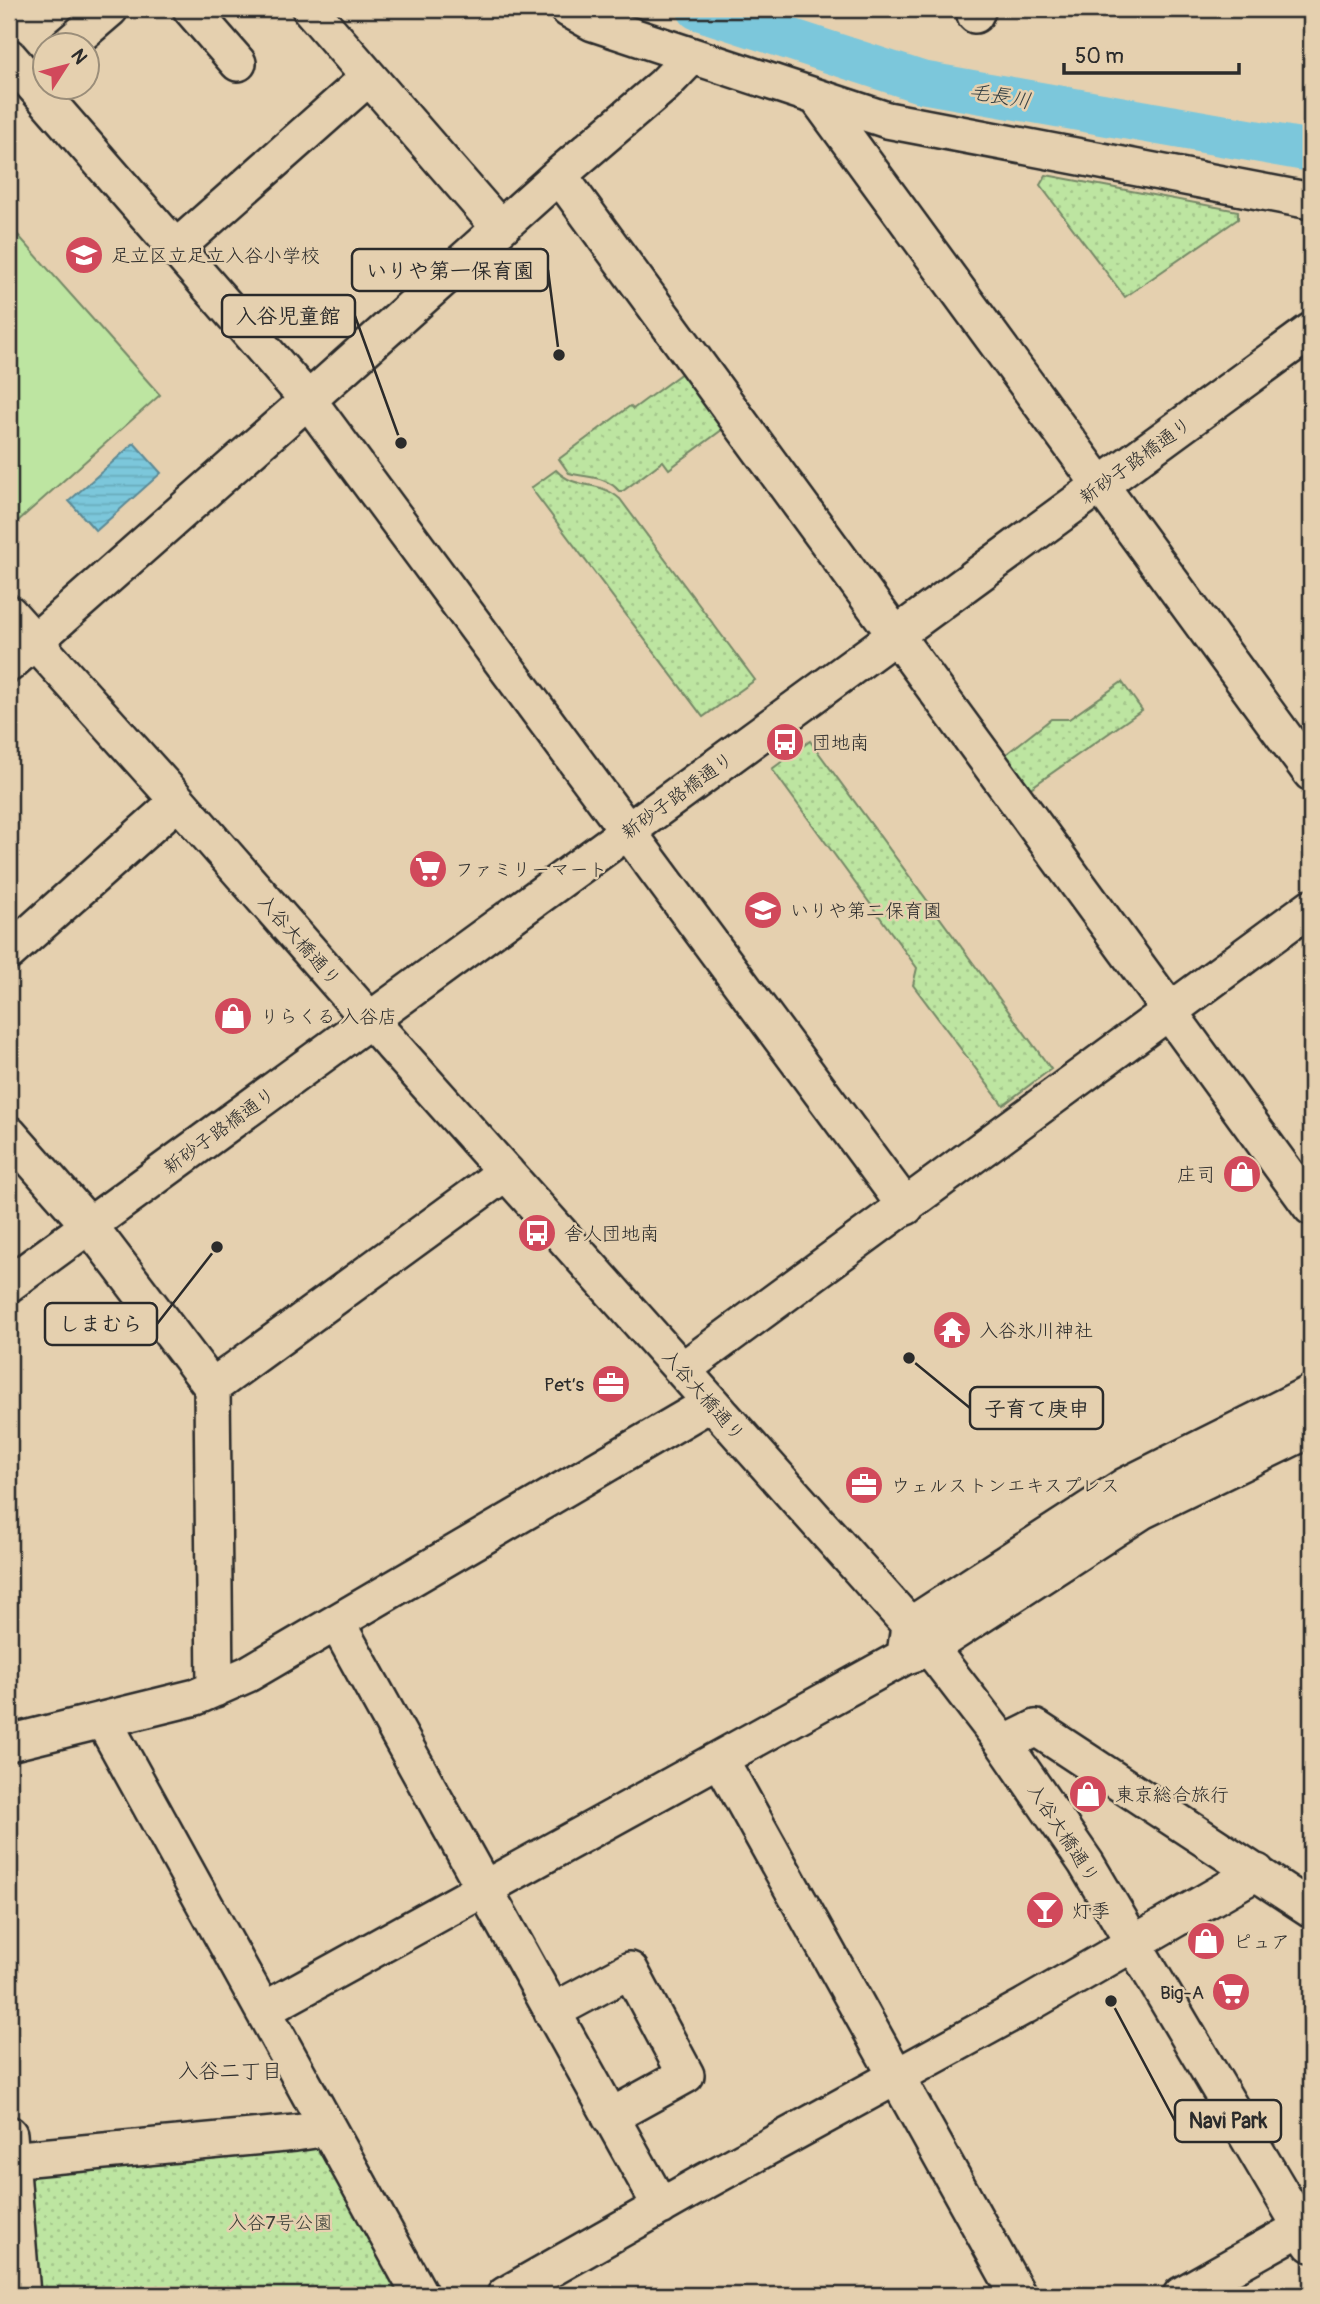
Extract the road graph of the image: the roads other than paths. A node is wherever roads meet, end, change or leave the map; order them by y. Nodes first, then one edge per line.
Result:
1 (110, 9) edge
2 (191, 9) edge
3 (310, 9) edge
4 (568, 9) edge
5 (83, 32) edge
6 (692, 56) junction
7 (239, 63) dead end
8 (23, 75) edge
9 (369, 77) junction
10 (818, 99) junction
11 (559, 175) junction
12 (1311, 201) edge
13 (500, 228) junction
14 (176, 248) junction
15 (1311, 331) edge
16 (309, 400) junction
17 (1100, 485) junction
18 (9, 613) edge
19 (895, 635) junction
20 (22, 653) edge
21 (1311, 773) edge
22 (178, 801) junction
23 (626, 831) junction
24 (1311, 907) edge
25 (9, 952) edge
26 (1169, 1013) junction
27 (370, 1020) junction
28 (9, 1134) edge
29 (506, 1172) junction
30 (906, 1207) junction
31 (1311, 1207) edge
32 (89, 1224) junction
33 (9, 1284) edge
34 (682, 1370) junction
35 (212, 1387) junction
36 (1311, 1393) edge
37 (711, 1403) junction
38 (1311, 1429) edge
39 (337, 1623) junction
40 (914, 1644) junction
41 (215, 1689) junction
42 (103, 1720) junction
43 (9, 1743) edge
44 (1004, 1744) junction
45 (720, 1759) junction
46 (1257, 1872) junction
47 (483, 1888) junction
48 (1311, 1909) edge
49 (1133, 1945) junction
50 (264, 2010) junction
51 (552, 2012) junction
52 (896, 2077) junction
53 (610, 2117) junction
54 (328, 2128) junction
55 (9, 2151) edge
56 (661, 2207) junction
57 (1308, 2231) edge
58 (22, 2295) edge
59 (421, 2295) edge
60 (505, 2295) edge
61 (1017, 2295) edge
62 (1181, 2295) edge

1 - 5 street
2 - 7 street
3 - 9 street
4 - 6 street
6 - 10 street
6 - 11 street
8 - 14 street
9 - 13 street
9 - 14 street
10 - 12 street
10 - 17 street
11 - 13 street
11 - 19 street
13 - 16 street
14 - 16 street
15 - 17 street, 新砂子路橋通り
16 - 20 street
16 - 23 street
17 - 19 street, 新砂子路橋通り
17 - 21 street
18 - 20 street, 入谷大橋通り
19 - 23 street, 新砂子路橋通り
19 - 26 street
20 - 22 street, 入谷大橋通り
22 - 25 street
22 - 27 street, 入谷大橋通り
23 - 27 street, 新砂子路橋通り
23 - 30 street
24 - 26 street
26 - 30 street
26 - 31 street
27 - 29 street, 入谷大橋通り
27 - 32 street, 新砂子路橋通り
28 - 32 street
29 - 34 street, 入谷大橋通り
29 - 35 street
30 - 34 street
32 - 33 street, 新砂子路橋通り
32 - 35 street
34 - 37 street, 入谷大橋通り
35 - 41 street
36 - 40 street
37 - 39 street
37 - 40 street, 入谷大橋通り
38 - 40 street
39 - 41 street
39 - 47 street
40 - 44 street, 入谷大橋通り
40 - 45 street
41 - 42 street
42 - 43 street
42 - 50 street
44 - 46 street
44 - 49 street, 入谷大橋通り
45 - 47 street
45 - 52 street
46 - 48 street
46 - 49 street
47 - 50 street
47 - 51 street
49 - 52 street
49 - 57 street, 入谷大橋通り
50 - 54 street
51 - 53 street
51 - 53 street
52 - 56 street
52 - 61 street
53 - 56 street
54 - 55 street
54 - 59 street
55 - 58 street
56 - 60 street
57 - 62 street

